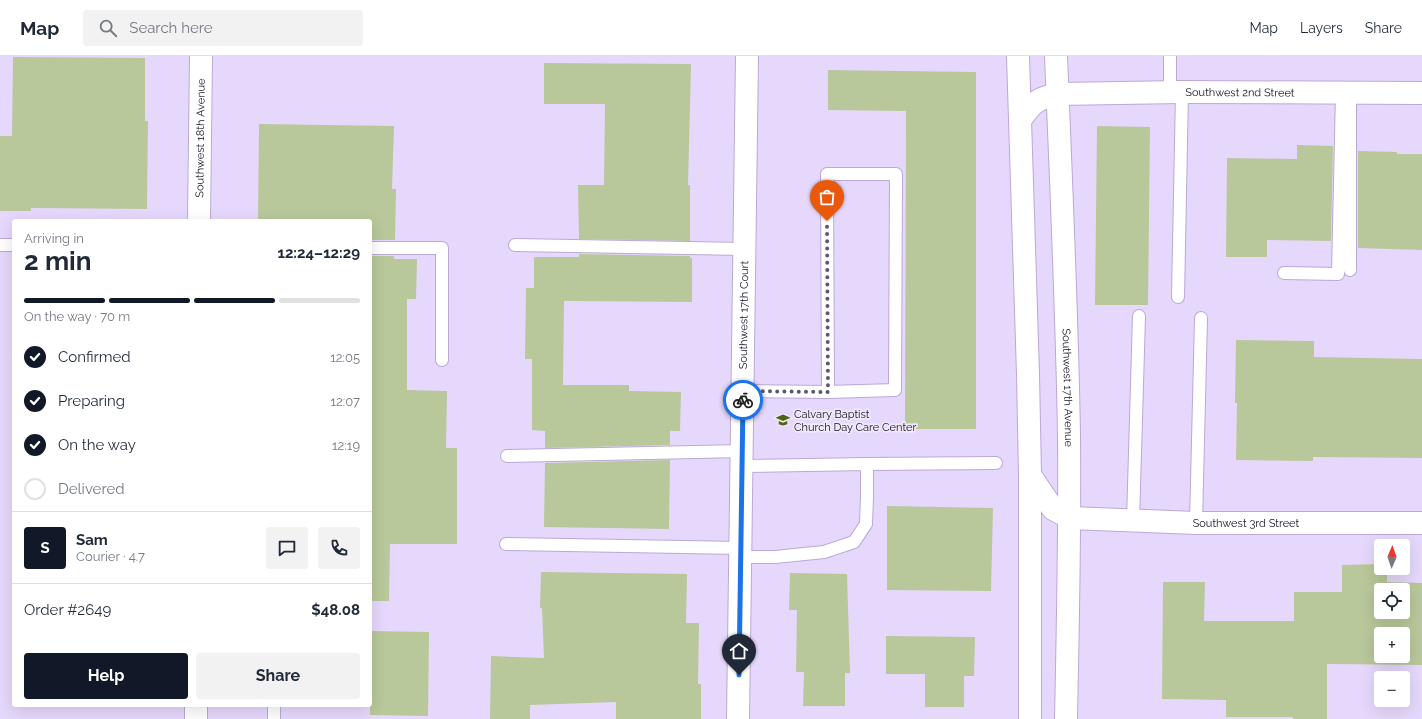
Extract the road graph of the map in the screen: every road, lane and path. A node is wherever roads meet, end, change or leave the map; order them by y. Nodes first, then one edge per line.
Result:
1 (201, 56) edge
2 (747, 56) edge
3 (1018, 56) edge
4 (1056, 56) edge
5 (1170, 56) edge
6 (1176, 92) junction
7 (1346, 93) junction
8 (1422, 93) edge
9 (1057, 94) junction
10 (1021, 119) junction
11 (199, 219) edge
12 (0, 245) edge
13 (12, 245) edge
14 (515, 245) dead end
15 (372, 248) edge
16 (745, 249) junction
17 (1350, 270) dead end
18 (1284, 273) dead end
19 (1178, 297) dead end
20 (1139, 316) dead end
21 (1201, 318) dead end
22 (442, 360) dead end
23 (743, 391) junction
24 (828, 392) junction
25 (507, 456) dead end
26 (742, 458) junction
27 (996, 463) dead end
28 (867, 464) junction
29 (1030, 475) junction
30 (1070, 518) junction
31 (1133, 521) junction
32 (1196, 523) junction
33 (1422, 523) edge
34 (506, 544) dead end
35 (741, 552) junction
36 (196, 707) edge
37 (274, 707) edge
38 (196, 719) edge
39 (274, 719) edge
40 (738, 719) edge
41 (1030, 719) edge
42 (1066, 719) edge

1 - 11 street, Southwest 18th Avenue
2 - 16 street, Southwest 17th Court
3 - 10 street
4 - 9 street, Southwest 17th Avenue
5 - 6 lane
6 - 7 street, Southwest 2nd Street
6 - 9 street, Southwest 2nd Street
6 - 19 lane
7 - 8 street, Southwest 2nd Street
7 - 17 lane
7 - 18 lane
9 - 10 street, Southwest 2nd Street
9 - 30 street, Southwest 17th Avenue
10 - 29 street
12 - 13 lane
14 - 16 lane
15 - 22 lane
16 - 23 street, Southwest 17th Court
20 - 31 lane
21 - 32 lane
23 - 24 lane
23 - 26 street, Southwest 17th Court
24 - 24 lane
25 - 26 lane
26 - 28 lane
26 - 35 street, Southwest 17th Court
27 - 28 lane
28 - 35 lane
29 - 30 street
29 - 41 street
30 - 31 street, Southwest 3rd Street
30 - 42 street, Southwest 17th Avenue
31 - 32 street, Southwest 3rd Street
32 - 33 street, Southwest 3rd Street
34 - 35 lane
35 - 40 street, Southwest 17th Court
36 - 38 street
37 - 39 lane

